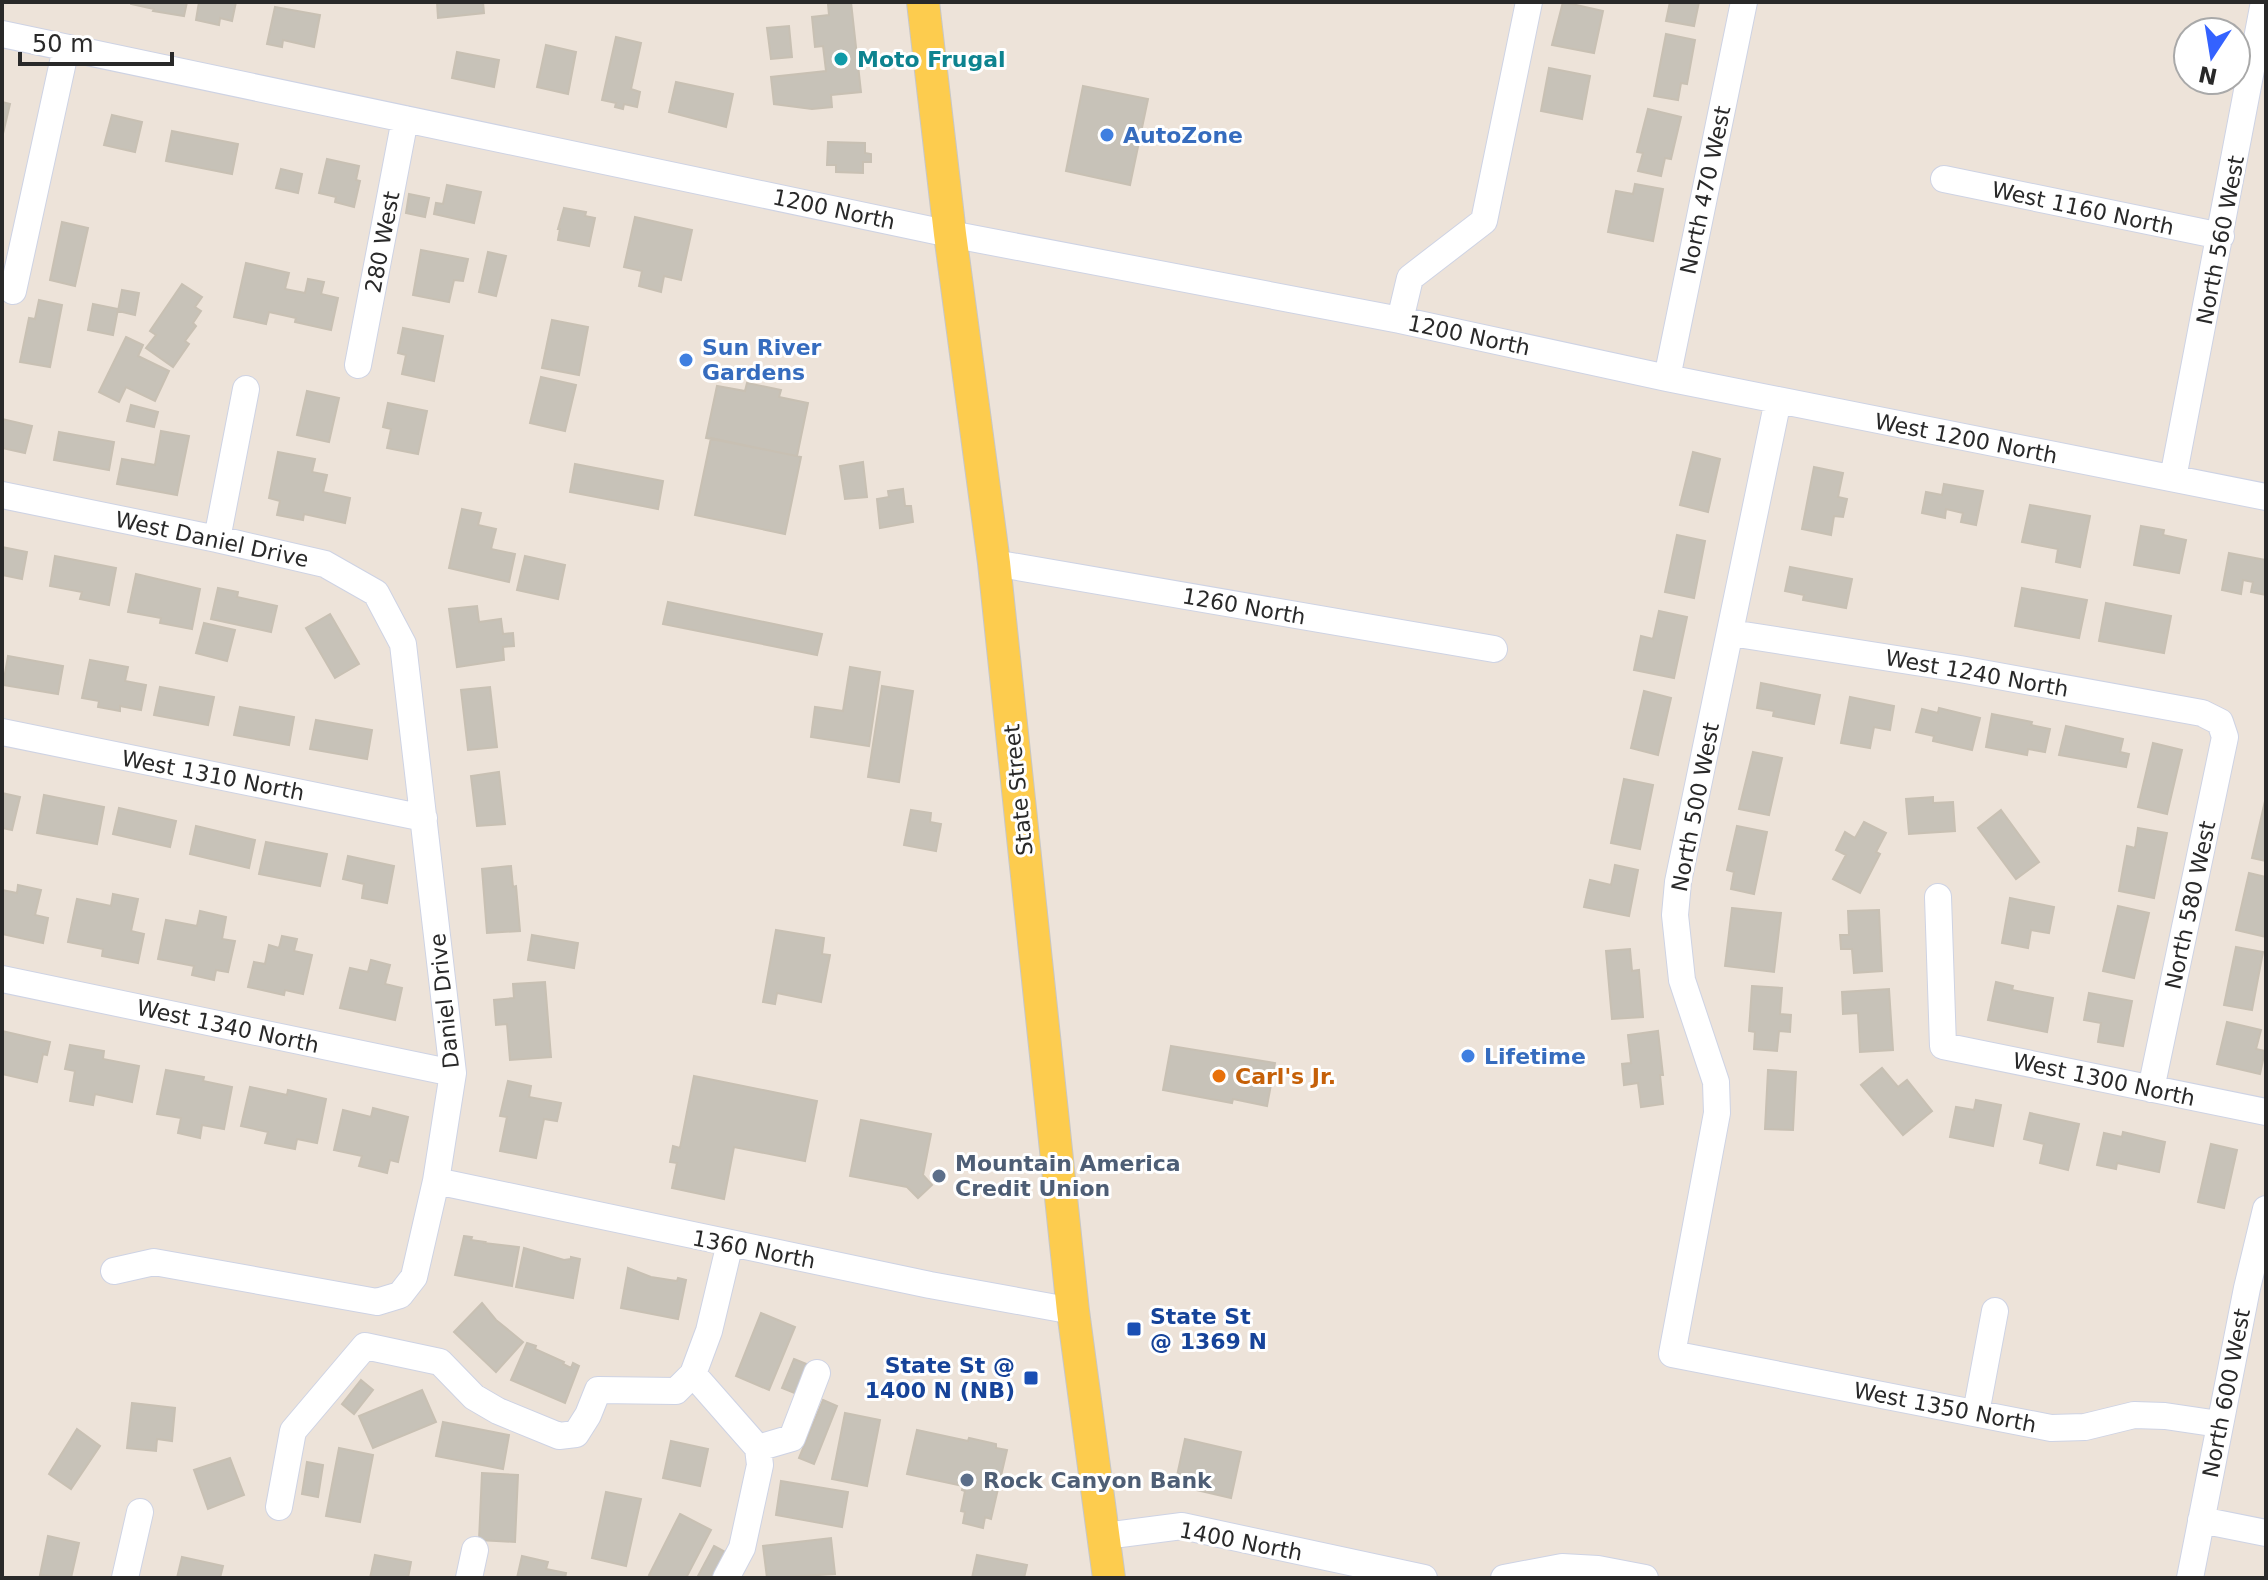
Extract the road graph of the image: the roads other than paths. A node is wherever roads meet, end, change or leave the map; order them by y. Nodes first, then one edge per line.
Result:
1 (923, 2) edge
2 (1529, 2) edge
3 (1744, 2) edge
4 (2264, 2) edge
5 (2, 34) edge
6 (66, 48) junction
7 (405, 119) junction
8 (1944, 179) dead end
9 (950, 234) junction
10 (2221, 236) junction
11 (13, 291) dead end
12 (1400, 320) junction
13 (358, 365) dead end
14 (1667, 378) junction
15 (246, 389) dead end
16 (1778, 400) junction
17 (2173, 478) junction
18 (2, 495) edge
19 (2266, 497) edge
20 (217, 539) junction
21 (994, 563) junction
22 (1731, 633) junction
23 (1494, 649) dead end
24 (2220, 722) joint
25 (2, 732) edge
26 (424, 818) junction
27 (1938, 897) dead end
28 (2, 979) edge
29 (453, 1073) junction
30 (2151, 1089) junction
31 (2266, 1112) edge
32 (436, 1181) junction
33 (2266, 1209) edge
34 (730, 1243) junction
35 (114, 1271) dead end
36 (2256, 1290) edge
37 (1073, 1311) junction
38 (1995, 1311) dead end
39 (1672, 1354) joint
40 (817, 1373) dead end
41 (693, 1374) junction
42 (1976, 1413) junction
43 (2219, 1424) junction
44 (758, 1448) junction
45 (279, 1507) dead end
46 (140, 1512) dead end
47 (2201, 1520) junction
48 (2266, 1533) edge
49 (1105, 1536) junction
50 (475, 1550) dead end
51 (125, 1578) edge
52 (469, 1578) edge
53 (726, 1578) edge
54 (1109, 1578) edge
55 (1424, 1578) edge
56 (1504, 1578) edge
57 (1645, 1578) edge
58 (2190, 1578) edge

1 - 9 main road, State Street
2 - 12 street
3 - 14 street, North 470 West
4 - 10 street, North 560 West
5 - 6 street, 1200 North
6 - 7 street, 1200 North
6 - 11 street
7 - 9 street, 1200 North
7 - 13 street, 280 West
8 - 10 street, West 1160 North
9 - 12 street, 1200 North
9 - 21 main road, State Street
10 - 17 street, North 560 West
12 - 14 street, 1200 North
14 - 16 street, West 1200 North
15 - 20 street
16 - 17 street, West 1200 North
16 - 22 street, North 500 West
17 - 19 street, West 1200 North
18 - 20 street, West Daniel Drive
20 - 26 street, West Daniel Drive
21 - 23 street, 1260 North
21 - 37 main road, State Street
22 - 24 street, West 1240 North
22 - 39 street, North 500 West
24 - 30 street, North 580 West
25 - 26 street, West 1310 North
26 - 29 street, Daniel Drive
27 - 30 street, West 1300 North
28 - 29 street, West 1340 North
29 - 32 street, Daniel Drive
30 - 31 street, West 1300 North
32 - 34 street, 1360 North
32 - 35 street, Daniel Drive
33 - 36 street, North 600 West
34 - 37 street, 1360 North
34 - 41 street
36 - 43 street, North 600 West
37 - 49 main road, State Street
38 - 42 street
39 - 42 street, West 1350 North
40 - 44 street
41 - 44 street
41 - 45 street
42 - 43 street, West 1350 North
43 - 47 street, North 600 West
44 - 53 street
46 - 51 street
47 - 48 street
47 - 58 street, North 600 West
49 - 54 main road, State Street
49 - 55 street, 1400 North
50 - 52 street
56 - 57 street

